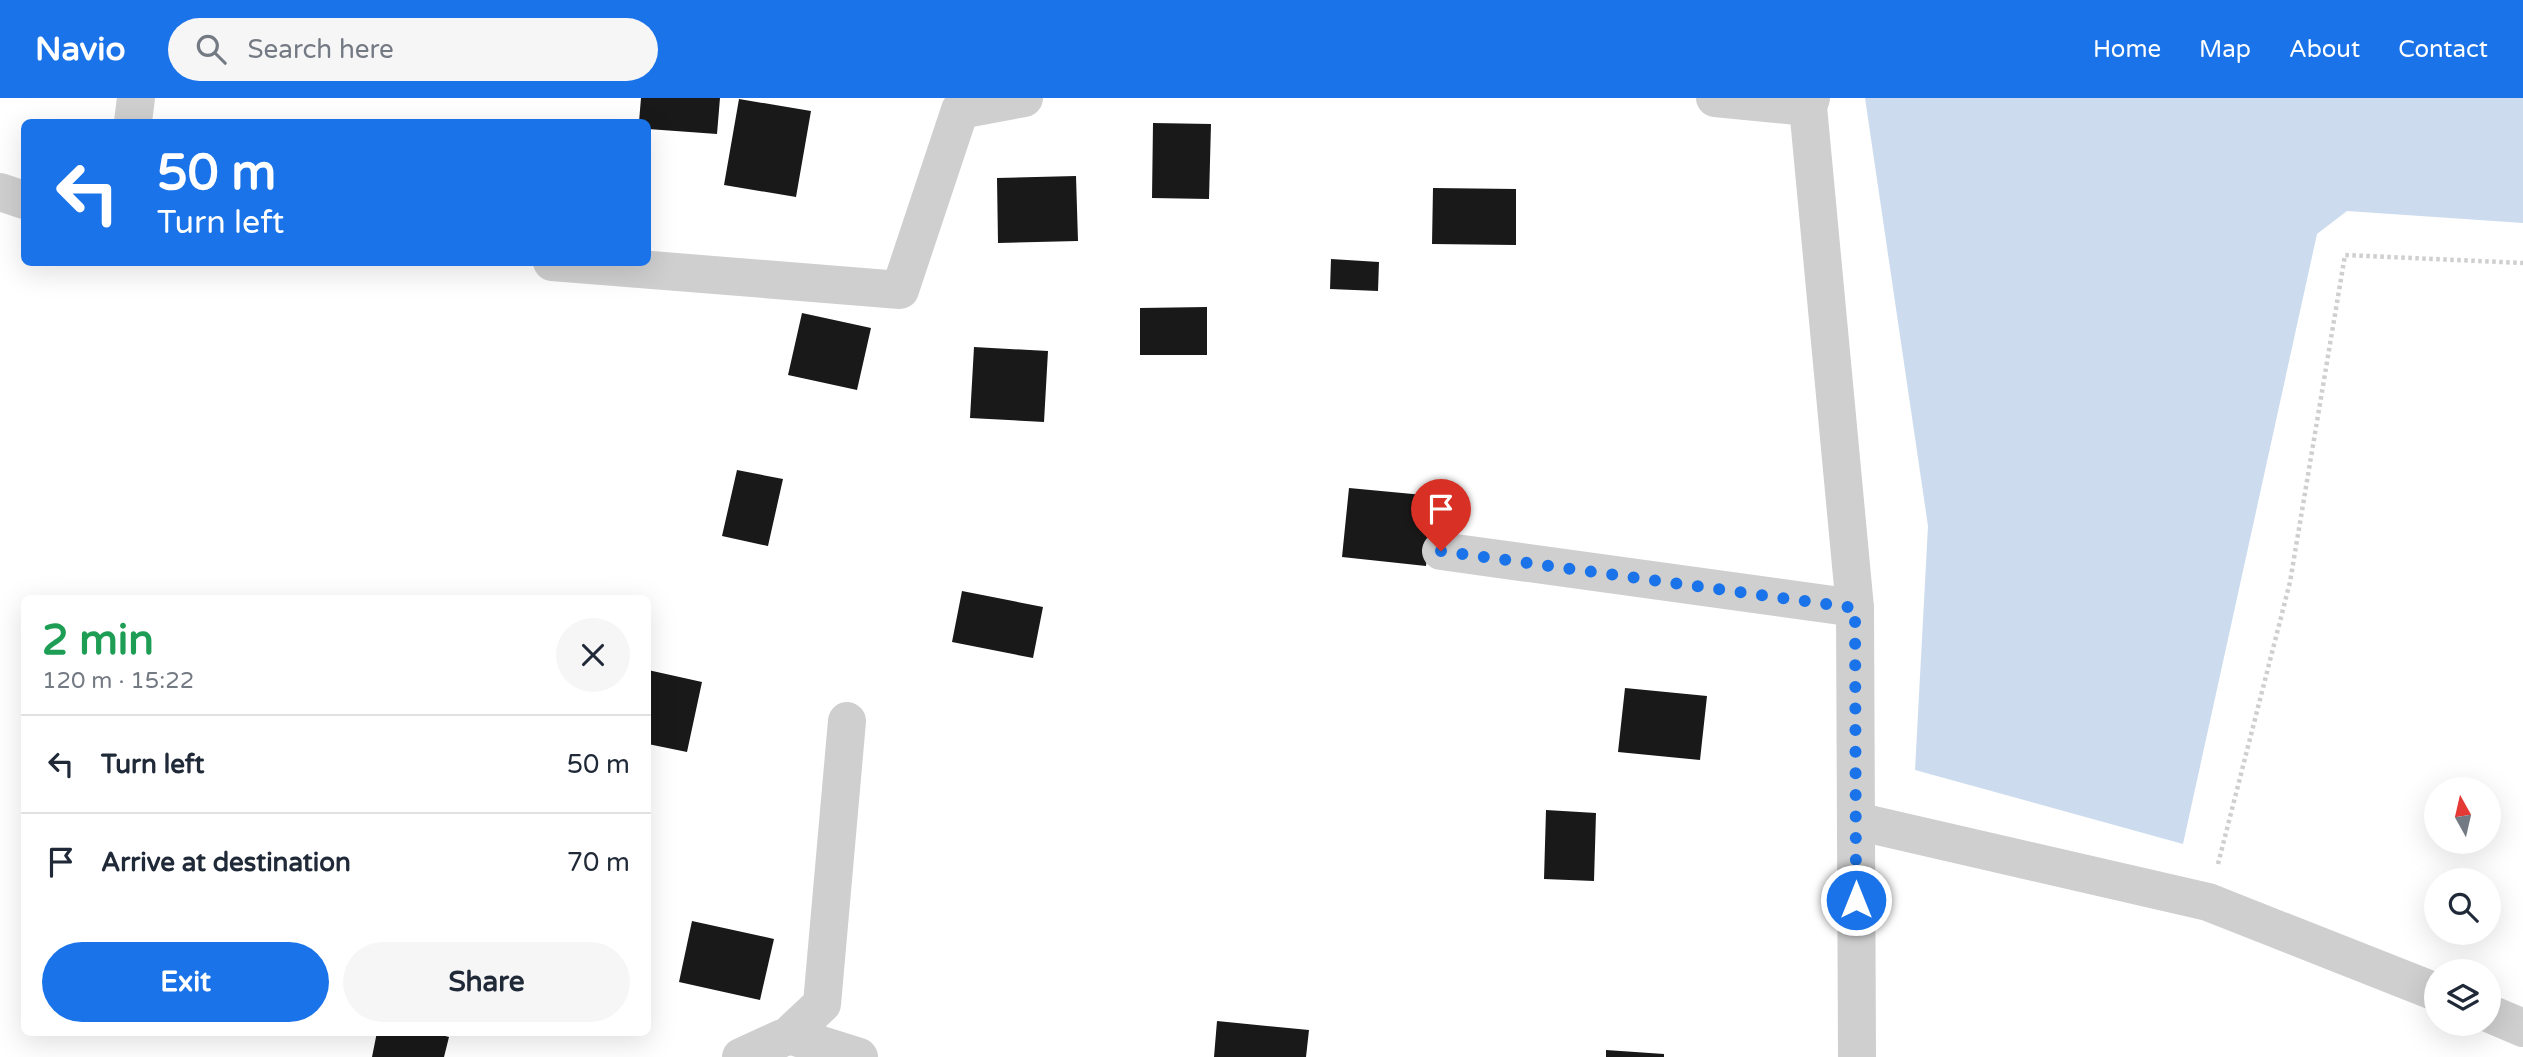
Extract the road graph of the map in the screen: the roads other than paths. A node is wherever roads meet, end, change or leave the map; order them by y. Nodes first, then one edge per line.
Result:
1 (136, 98) edge
2 (1024, 98) edge
3 (1715, 98) edge
4 (1810, 103) edge
5 (133, 119) edge
6 (0, 192) edge
7 (21, 199) edge
8 (602, 266) edge
9 (1441, 551) dead end
10 (1855, 608) junction
11 (847, 721) dead end
12 (1856, 821) junction
13 (2424, 987) edge
14 (2501, 1019) edge
15 (2523, 1028) edge
16 (789, 1035) junction
17 (741, 1057) edge
18 (859, 1057) edge
19 (1857, 1057) edge

1 - 5 street
2 - 8 street
3 - 4 street
4 - 10 street
6 - 7 street
9 - 10 street
10 - 12 street
11 - 16 street
12 - 13 street
12 - 19 street
14 - 15 street
16 - 17 street
16 - 18 street

